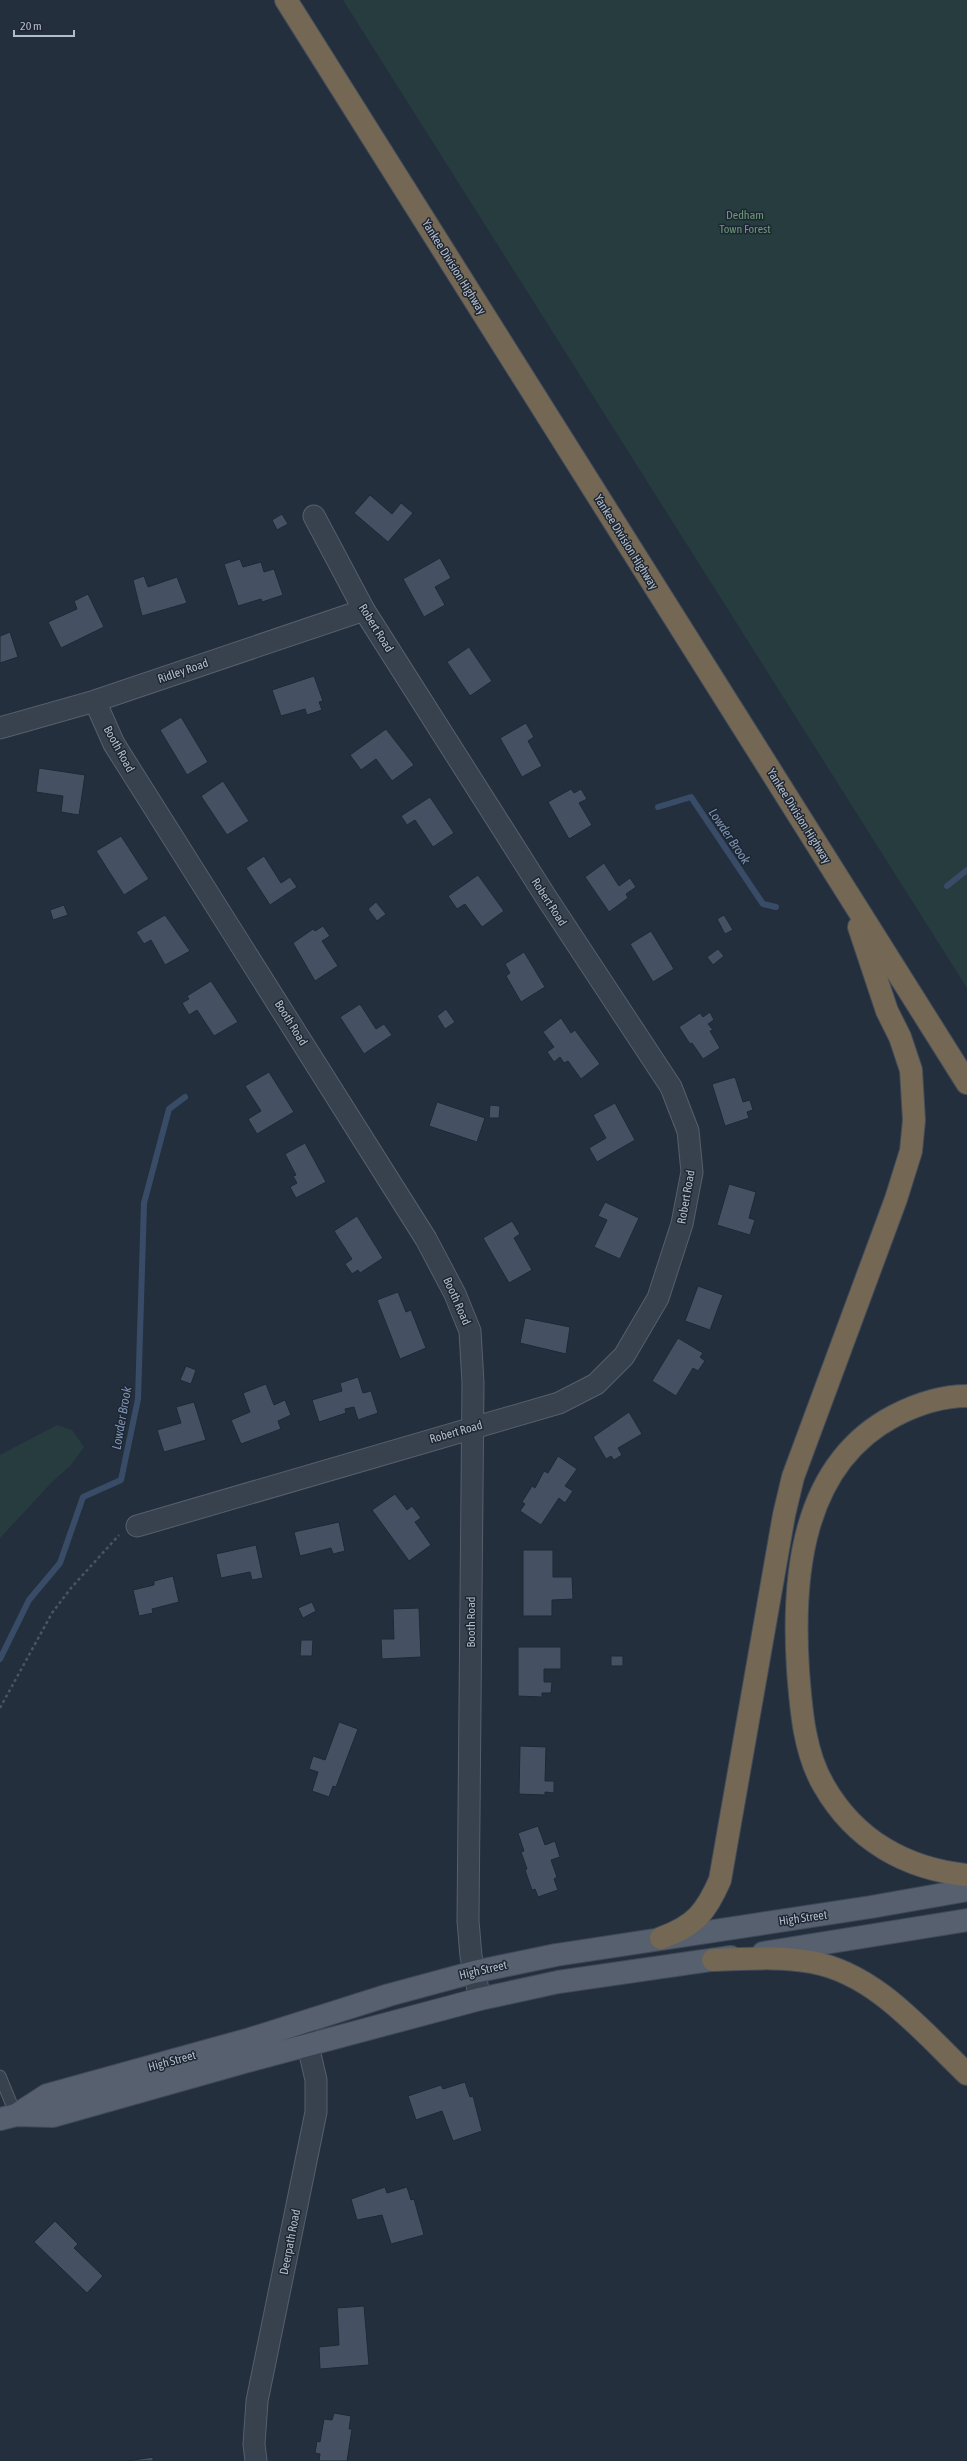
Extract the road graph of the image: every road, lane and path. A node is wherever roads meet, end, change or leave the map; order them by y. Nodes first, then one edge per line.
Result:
1 (286, 0) edge
2 (314, 516) dead end
3 (364, 610) junction
4 (95, 701) junction
5 (0, 728) edge
6 (848, 893) junction
7 (967, 1083) edge
8 (967, 1396) edge
9 (472, 1428) junction
10 (137, 1526) joint
11 (0, 1708) edge
12 (967, 1875) edge
13 (967, 1890) edge
14 (967, 1920) edge
15 (661, 1938) junction
16 (713, 1960) junction
17 (474, 1972) junction
18 (480, 1999) junction
19 (302, 2024) junction
20 (309, 2046) junction
21 (149, 2067) junction
22 (967, 2074) edge
23 (0, 2076) edge
24 (156, 2088) junction
25 (8, 2117) edge
26 (256, 2461) edge

1 - 6 highway, Yankee Division Highway
2 - 3 street, Robert Road
3 - 4 street, Ridley Road
3 - 9 street, Robert Road
4 - 5 street, Ridley Road
4 - 9 street, Booth Road
6 - 7 highway, Yankee Division Highway
6 - 15 highway
8 - 12 highway
9 - 10 street, Robert Road
9 - 17 street, Booth Road
10 - 11 path
13 - 15 main road, High Street
14 - 16 main road, High Street
15 - 17 main road, High Street
16 - 18 main road, High Street
16 - 22 highway
17 - 18 street, Booth Road
17 - 19 main road, High Street
18 - 20 main road, High Street
19 - 20 street, Deerpath Road
19 - 21 main road, High Street
20 - 24 main road, High Street
20 - 26 street, Deerpath Road
21 - 24 lane
21 - 25 main road, High Street
23 - 25 lane
24 - 25 main road, High Street

